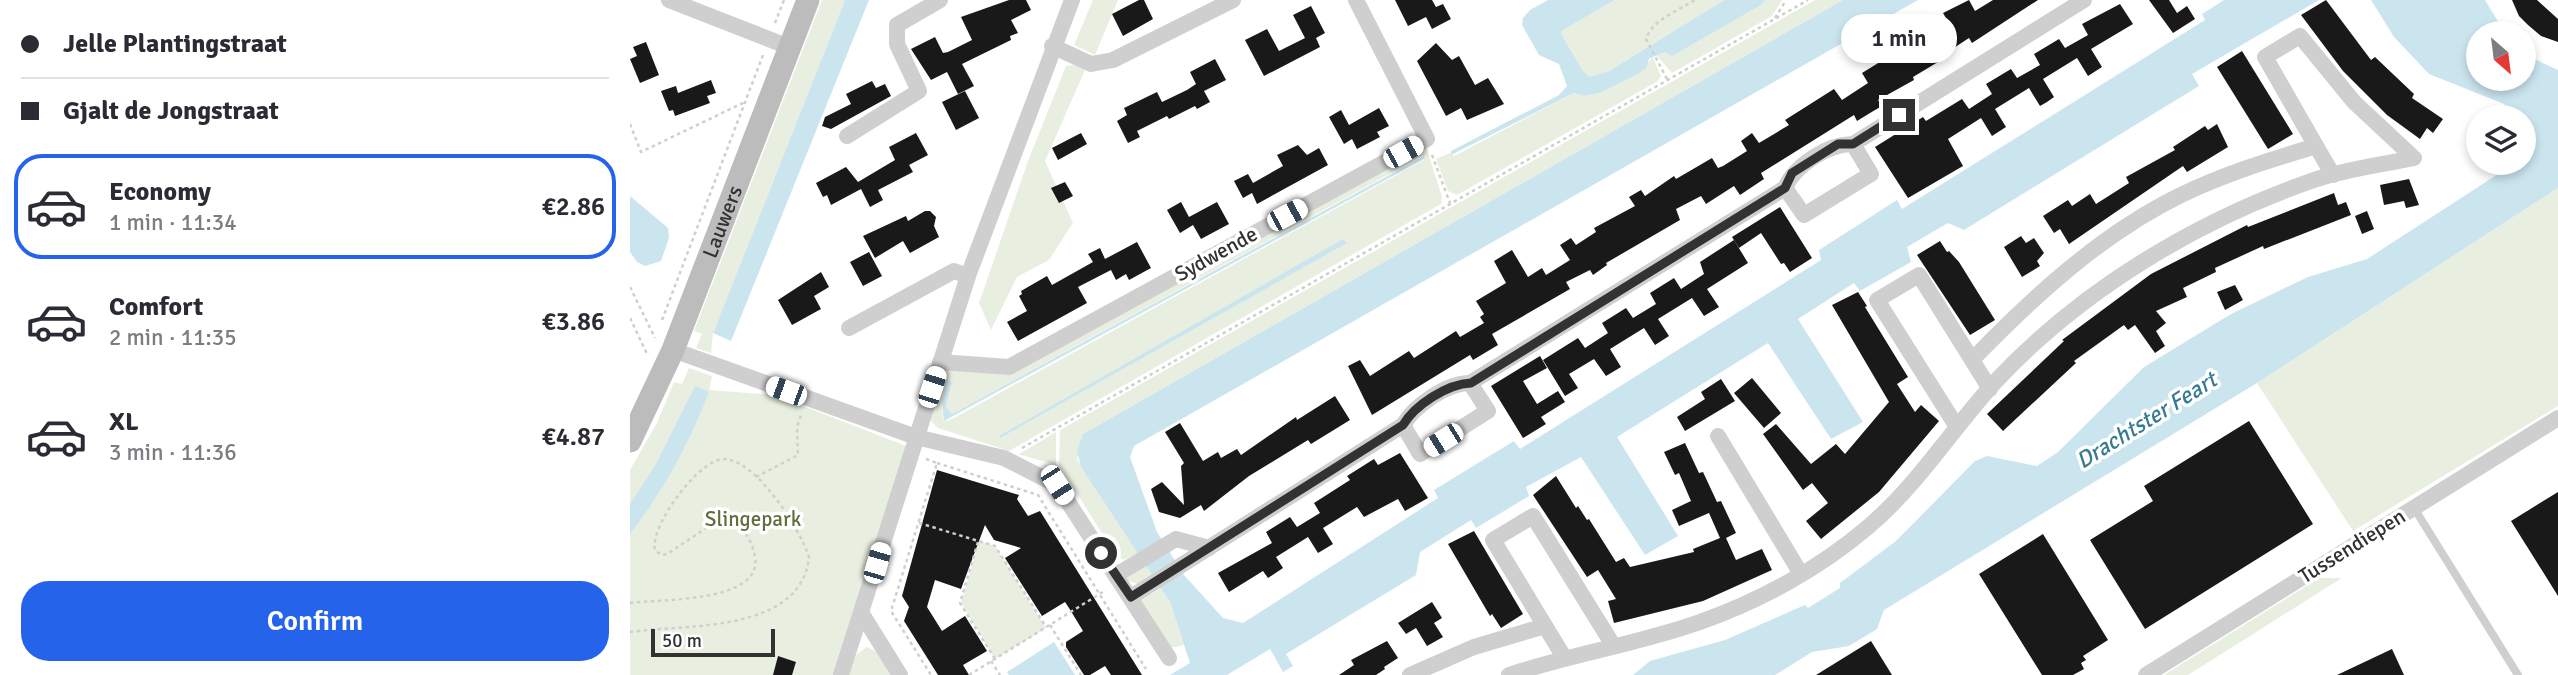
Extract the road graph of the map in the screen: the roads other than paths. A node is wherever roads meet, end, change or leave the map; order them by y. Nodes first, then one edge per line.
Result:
1 (669, 0) edge
2 (807, 0) edge
3 (940, 0) edge
4 (1072, 0) edge
5 (1233, 0) edge
6 (1356, 0) edge
7 (2084, 0) edge
8 (1052, 46) junction
9 (789, 47) junction
10 (847, 136) dead end
11 (1853, 144) junction
12 (2316, 146) junction
13 (2333, 175) junction
14 (1785, 188) junction
15 (968, 276) junction
16 (849, 328) dead end
17 (662, 355) junction
18 (1972, 360) junction
19 (940, 362) junction
20 (1471, 383) junction
21 (1990, 389) junction
22 (2558, 418) edge
23 (1403, 425) junction
24 (1957, 427) junction
25 (1718, 436) dead end
26 (923, 439) junction
27 (630, 441) edge
28 (2414, 508) junction
29 (1209, 548) junction
30 (1801, 574) junction
31 (1118, 578) junction
32 (1131, 597) junction
33 (862, 614) junction
34 (1545, 626) junction
35 (1614, 645) junction
36 (1564, 657) junction
37 (1169, 658) dead end
38 (841, 675) edge
39 (900, 675) edge
40 (1410, 675) edge
41 (1509, 675) edge
42 (2146, 675) edge
43 (2518, 675) edge

1 - 9 street
2 - 9 street, Lauwers
3 - 10 street
4 - 8 street
5 - 8 street
6 - 19 street, Sydwende
7 - 11 street
8 - 15 street
9 - 17 street, Lauwers
11 - 14 street
11 - 14 street
12 - 13 street
12 - 13 street
12 - 18 street
13 - 21 street
14 - 20 street
15 - 16 street
15 - 19 street
17 - 26 street
17 - 27 street, Lauwers
18 - 21 street
18 - 24 street
19 - 26 street
20 - 23 street
20 - 23 street
21 - 24 street
22 - 28 street, Tussendiepen
23 - 29 street
24 - 30 street
25 - 30 street
26 - 31 street
26 - 33 street
28 - 42 street, Tussendiepen
28 - 43 lane
29 - 31 street
29 - 32 street
30 - 35 street
31 - 32 street
32 - 37 street
33 - 38 street
33 - 39 street
34 - 35 street
34 - 36 street
34 - 40 street
35 - 36 street
36 - 41 street

